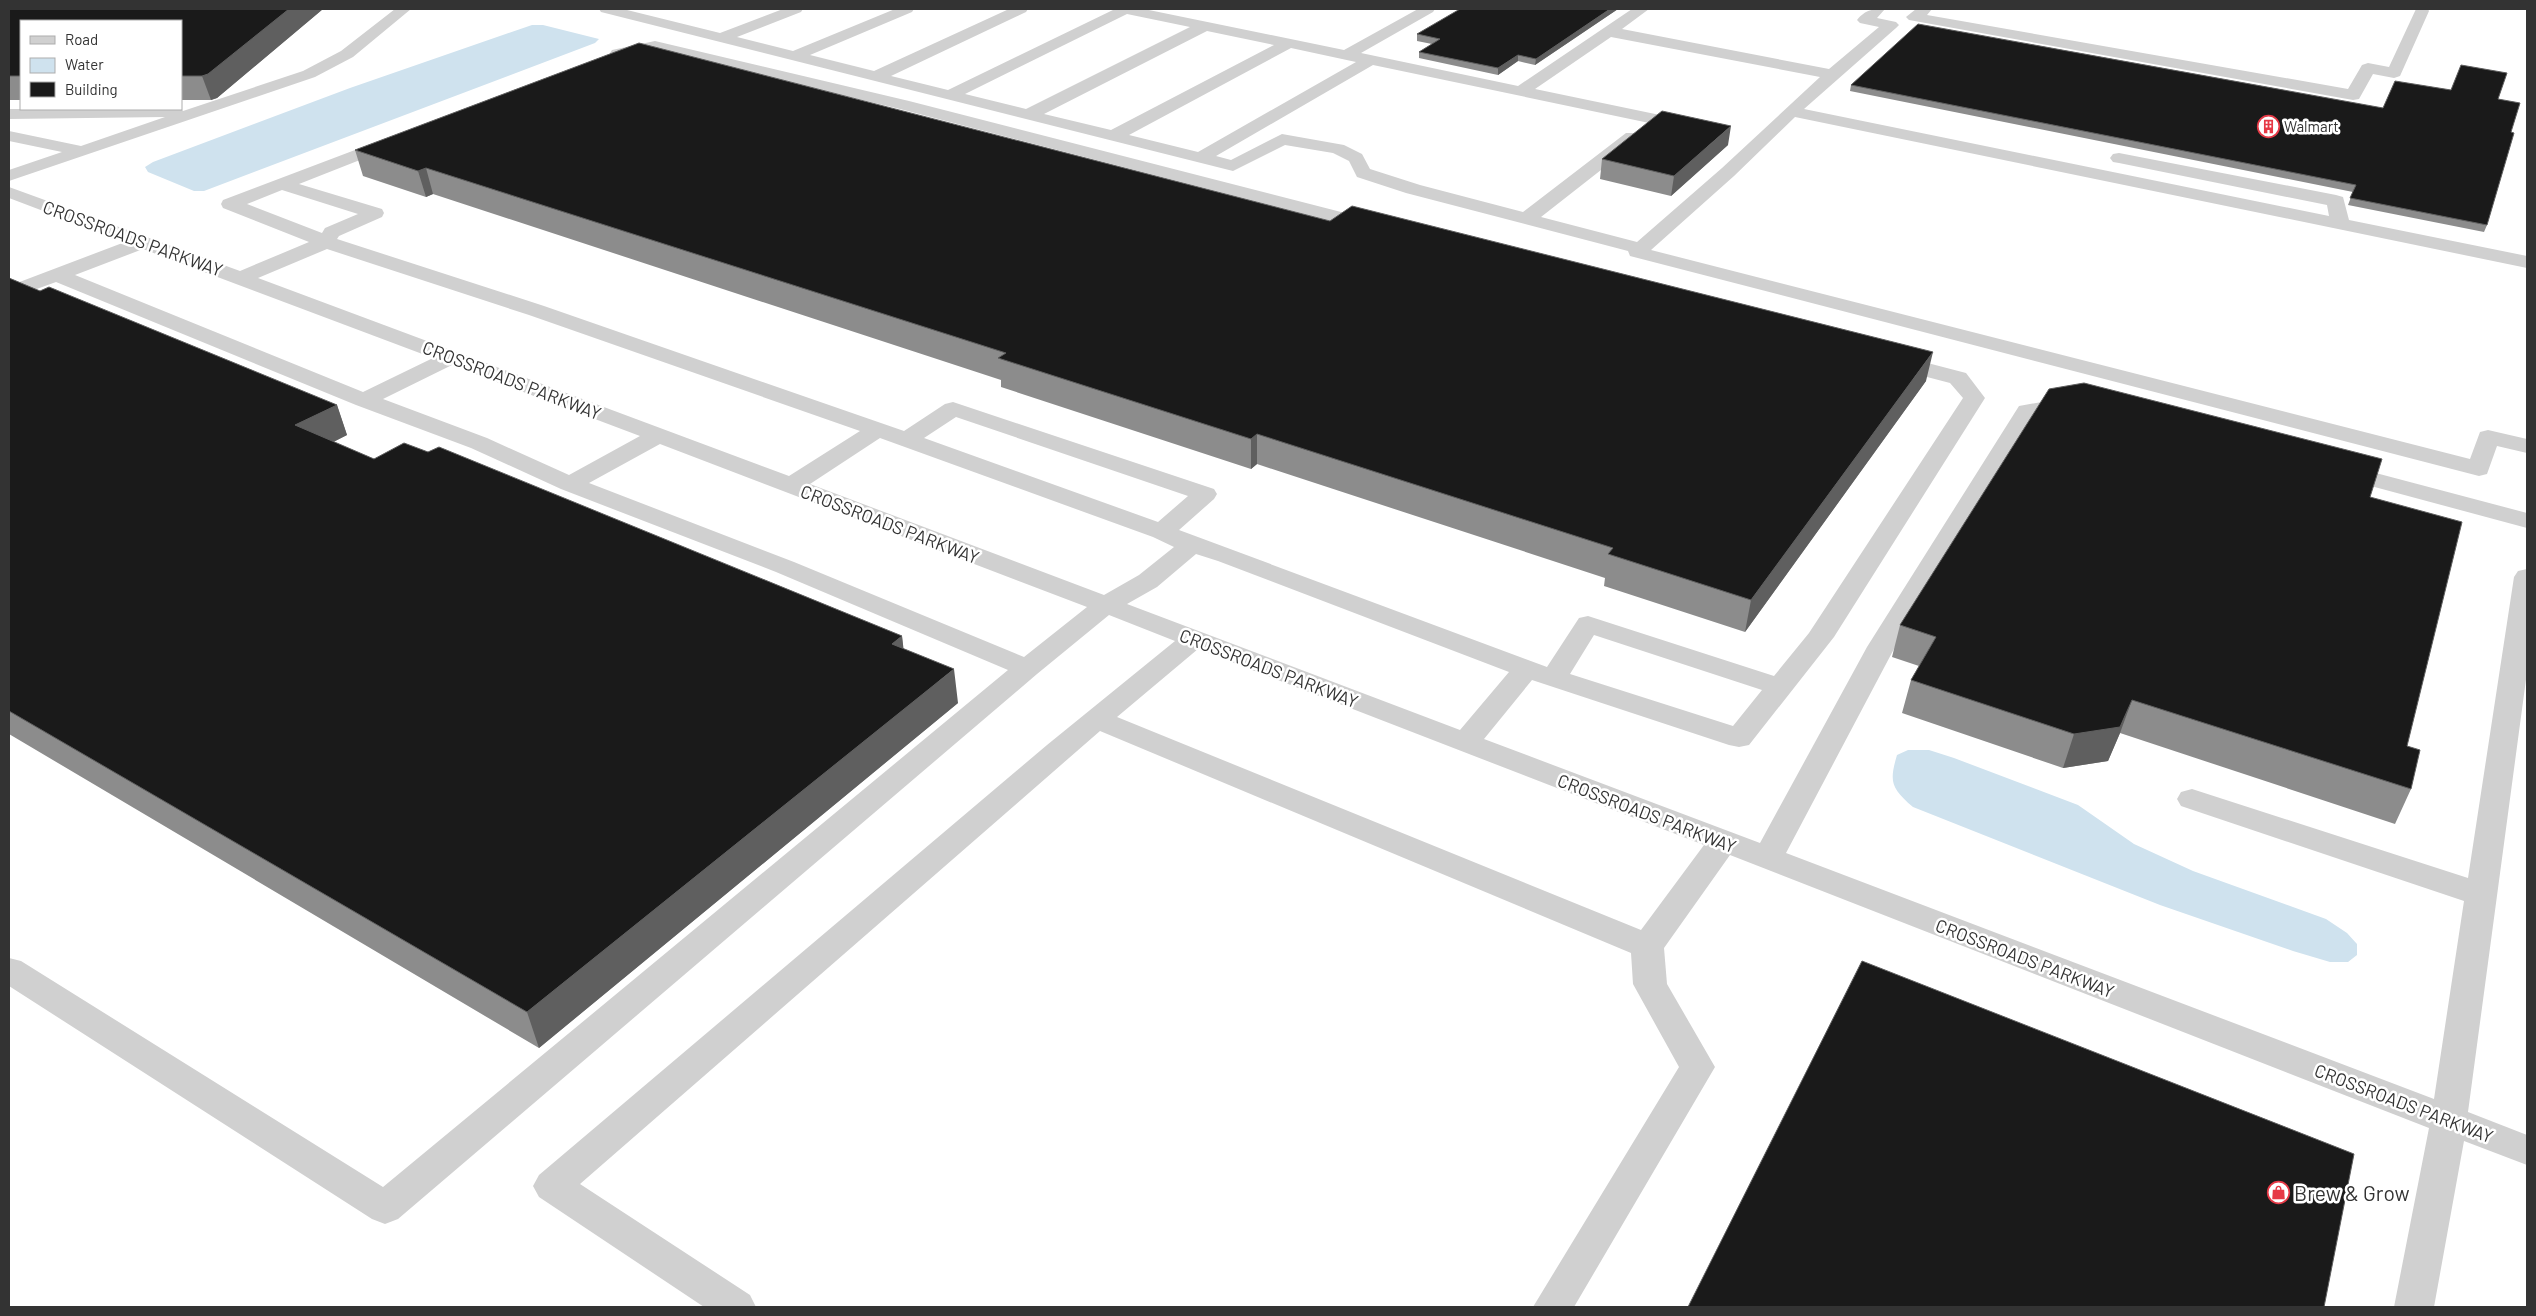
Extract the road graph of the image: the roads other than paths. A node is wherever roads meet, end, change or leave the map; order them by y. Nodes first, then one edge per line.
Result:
1 (404, 9) edge
2 (606, 9) edge
3 (667, 9) edge
4 (796, 9) edge
5 (907, 9) edge
6 (1021, 9) edge
7 (1125, 9) edge
8 (1425, 9) edge
9 (1878, 9) edge
10 (1925, 9) edge
11 (2418, 10) edge
12 (1640, 16) edge
13 (643, 18) junction
14 (1206, 26) junction
15 (1611, 32) junction
16 (721, 38) junction
17 (1289, 43) junction
18 (1348, 55) junction
19 (794, 56) junction
20 (600, 60) edge
21 (1371, 60) junction
22 (1838, 62) junction
23 (875, 77) junction
24 (1521, 91) junction
25 (950, 95) junction
26 (1791, 111) junction
27 (196, 112) junction
28 (9, 114) edge
29 (1028, 115) junction
30 (1654, 119) junction
31 (1673, 124) edge
32 (410, 134) edge
33 (9, 136) edge
34 (1113, 136) junction
35 (81, 151) junction
36 (2101, 154) dead end
37 (1200, 158) junction
38 (9, 176) edge
39 (281, 184) junction
40 (9, 192) edge
41 (1526, 219) junction
42 (2340, 223) junction
43 (1397, 232) edge
44 (143, 242) junction
45 (326, 242) junction
46 (1641, 249) junction
47 (2527, 262) edge
48 (57, 275) junction
49 (240, 278) junction
50 (9, 293) edge
51 (1873, 355) edge
52 (451, 357) junction
53 (364, 400) junction
54 (2099, 408) edge
55 (877, 430) junction
56 (657, 436) junction
57 (906, 440) junction
58 (2527, 446) edge
59 (2318, 465) edge
60 (570, 484) junction
61 (790, 486) junction
62 (2527, 520) edge
63 (1162, 532) junction
64 (1192, 546) junction
65 (2527, 577) edge
66 (1104, 606) junction
67 (1194, 639) junction
68 (1027, 668) junction
69 (1526, 668) junction
70 (1554, 678) junction
71 (1780, 686) junction
72 (1098, 720) junction
73 (1465, 743) junction
74 (2192, 799) dead end
75 (1723, 842) junction
76 (1767, 859) junction
77 (2480, 894) junction
78 (1647, 946) junction
79 (9, 970) edge
80 (2449, 1120) junction
81 (2527, 1150) edge
82 (736, 1307) edge
83 (1553, 1307) edge
84 (2414, 1307) edge

1 - 27 street
2 - 13 street
3 - 13 street
4 - 16 street
5 - 19 street
6 - 23 street
7 - 14 street
7 - 25 street
8 - 18 street
9 - 22 street
10 - 11 street
12 - 15 street
13 - 16 street
14 - 17 street
14 - 29 street
15 - 22 street
15 - 24 street
16 - 19 street
17 - 18 street
17 - 34 street
18 - 21 street
19 - 23 street
20 - 43 street
21 - 24 street
21 - 37 street
22 - 26 street
23 - 25 street
24 - 30 street
25 - 29 street
26 - 42 street
26 - 46 street
27 - 28 street
27 - 35 street
29 - 34 street
30 - 31 street
30 - 41 street
32 - 39 street
33 - 35 street
34 - 37 street
35 - 38 street
36 - 42 street
37 - 41 street
39 - 45 street
39 - 45 street
40 - 44 street, CROSSROADS PARKWAY
41 - 46 street
42 - 47 street
44 - 48 street
44 - 49 street, CROSSROADS PARKWAY
45 - 49 street
45 - 55 street
46 - 58 street
48 - 50 street
48 - 53 street
49 - 52 street, CROSSROADS PARKWAY
51 - 71 street
52 - 53 street
52 - 56 street, CROSSROADS PARKWAY
53 - 60 street
54 - 76 street
55 - 57 street
55 - 61 street
56 - 60 street
56 - 61 street, CROSSROADS PARKWAY
57 - 63 street
57 - 63 street
59 - 62 street
60 - 68 street
61 - 66 street, CROSSROADS PARKWAY
63 - 64 street
64 - 66 street
64 - 69 street
65 - 77 street
66 - 67 street, CROSSROADS PARKWAY
66 - 68 street
67 - 72 street
67 - 73 street, CROSSROADS PARKWAY
68 - 79 street
69 - 70 street
69 - 73 street
70 - 71 street
70 - 71 street
72 - 78 street
72 - 82 street
73 - 75 street, CROSSROADS PARKWAY
74 - 77 street
75 - 76 street, CROSSROADS PARKWAY
75 - 78 street
76 - 80 street, CROSSROADS PARKWAY
77 - 80 street
78 - 83 street
80 - 81 street, CROSSROADS PARKWAY
80 - 84 street

